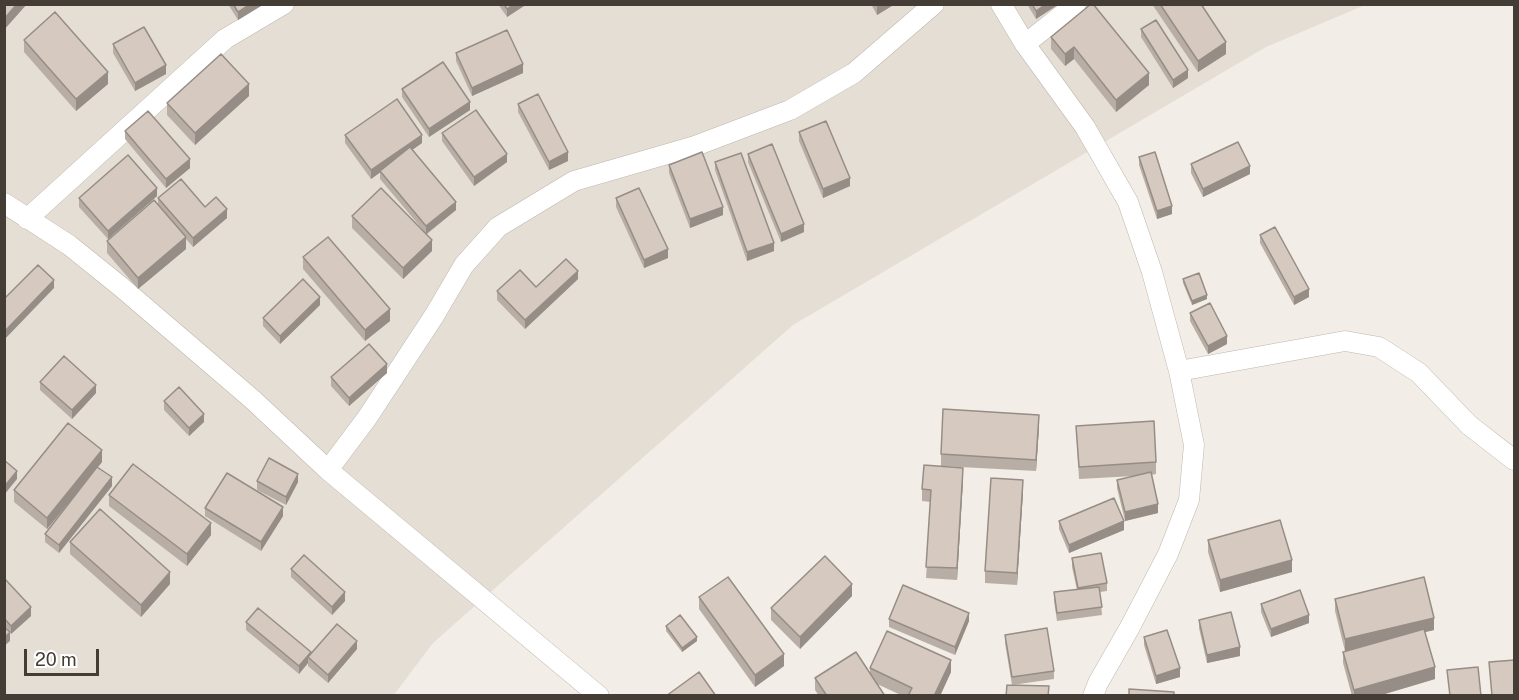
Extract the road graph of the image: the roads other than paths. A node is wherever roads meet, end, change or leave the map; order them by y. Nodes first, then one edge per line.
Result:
1 (285, 4) edge
2 (934, 4) edge
3 (1000, 4) edge
4 (1076, 4) edge
5 (1025, 44) junction
6 (4, 203) edge
7 (27, 219) junction
8 (1179, 371) junction
9 (1515, 460) edge
10 (328, 470) junction
11 (599, 696) edge
12 (1093, 696) edge

1 - 7 street
2 - 10 street
3 - 5 street
4 - 5 street
5 - 8 street
6 - 7 street
7 - 10 street
8 - 9 street
8 - 12 street
10 - 11 street

